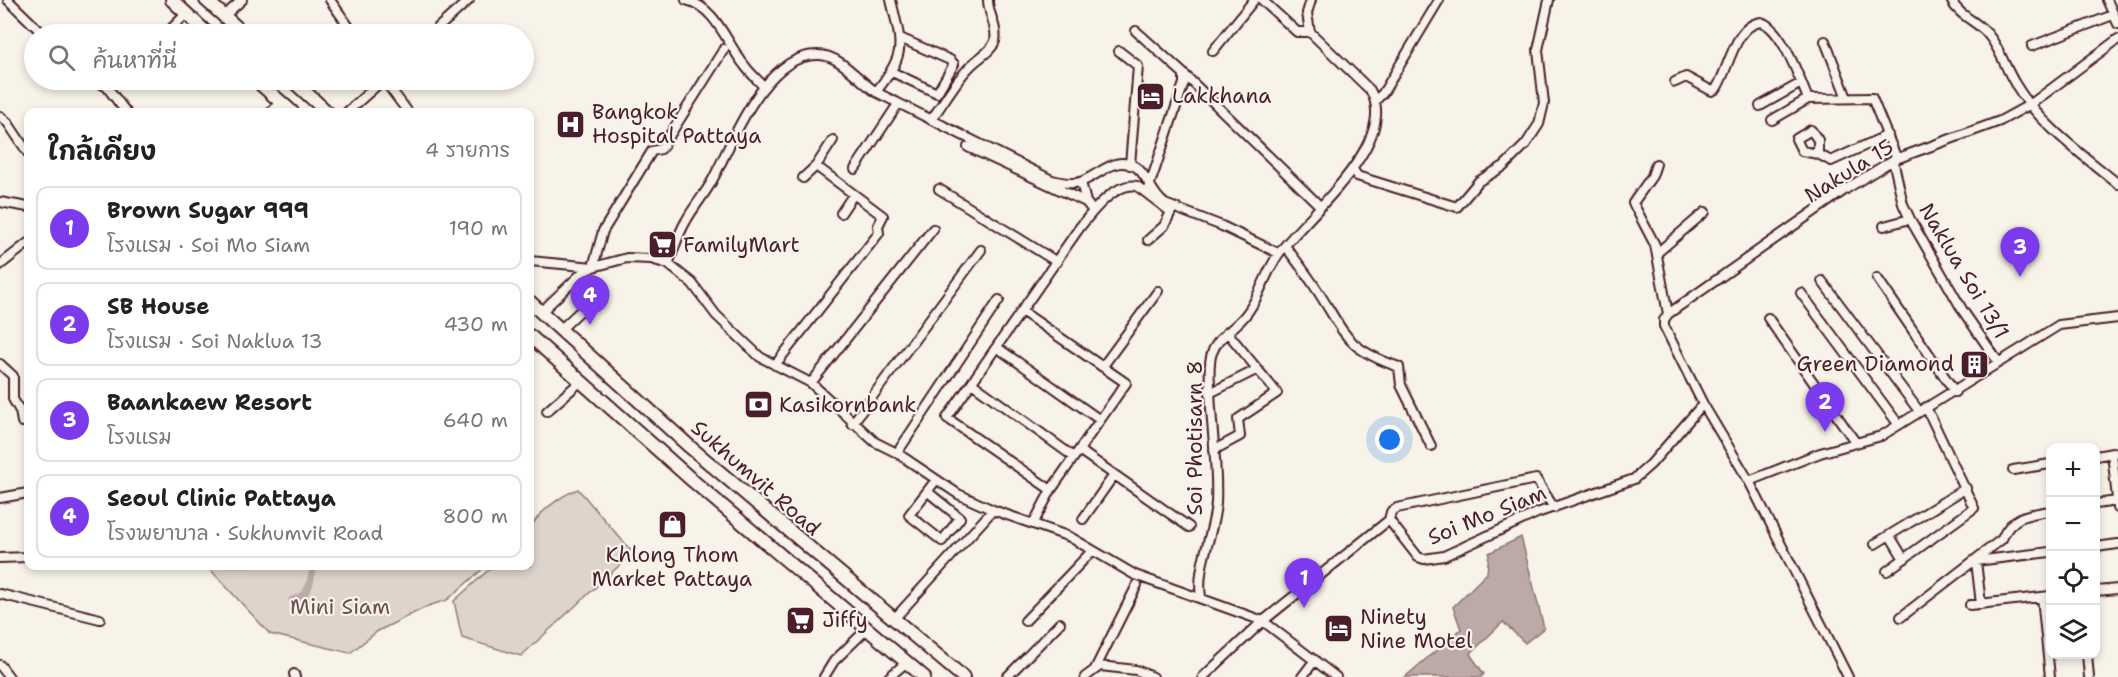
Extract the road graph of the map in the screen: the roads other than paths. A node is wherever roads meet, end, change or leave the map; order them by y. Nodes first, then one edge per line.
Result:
1 (8, 0) edge
2 (172, 0) edge
3 (206, 0) edge
4 (242, 0) edge
5 (330, 0) edge
6 (469, 0) edge
7 (686, 0) edge
8 (891, 0) edge
9 (988, 0) edge
10 (1254, 0) edge
11 (1262, 0) edge
12 (1311, 0) edge
13 (1439, 0) edge
14 (1549, 0) edge
15 (1951, 0) edge
16 (2107, 0) edge
17 (186, 14) junction
18 (2113, 15) junction
19 (223, 17) junction
20 (33, 24) edge
21 (176, 24) edge
22 (197, 24) edge
23 (232, 24) edge
24 (347, 24) edge
25 (442, 24) edge
26 (2118, 24) edge
27 (1136, 31) dead end
28 (1310, 32) junction
29 (900, 38) junction
30 (2118, 39) edge
31 (1825, 41) dead end
32 (2032, 46) dead end
33 (724, 49) dead end
34 (1119, 51) dead end
35 (1213, 51) dead end
36 (892, 72) junction
37 (1184, 74) junction
38 (1675, 82) dead end
39 (1801, 83) junction
40 (764, 87) junction
41 (108, 90) edge
42 (266, 90) edge
43 (303, 90) edge
44 (372, 90) edge
45 (391, 90) edge
46 (876, 92) junction
47 (1847, 98) junction
48 (1808, 99) junction
49 (1376, 100) junction
50 (280, 102) junction
51 (898, 104) junction
52 (2031, 104) junction
53 (1760, 106) dead end
54 (123, 108) edge
55 (275, 108) edge
56 (287, 108) edge
57 (323, 108) edge
58 (352, 108) edge
59 (405, 108) edge
60 (0, 116) edge
61 (931, 120) junction
62 (1772, 120) dead end
63 (1888, 135) junction
64 (833, 140) dead end
65 (24, 147) edge
66 (968, 147) dead end
67 (1818, 154) dead end
68 (1895, 160) junction
69 (1656, 164) dead end
70 (1130, 165) junction
71 (816, 166) junction
72 (855, 169) dead end
73 (1353, 169) junction
74 (803, 178) dead end
75 (1081, 182) junction
76 (2118, 184) edge
77 (1149, 187) junction
78 (939, 189) dead end
79 (853, 195) junction
80 (0, 202) edge
81 (1086, 202) junction
82 (24, 206) edge
83 (1320, 206) junction
84 (1093, 211) junction
85 (1705, 212) dead end
86 (841, 213) dead end
87 (1910, 219) junction
88 (1884, 226) dead end
89 (933, 229) dead end
90 (1148, 240) dead end
91 (24, 246) edge
92 (1285, 246) junction
93 (981, 250) dead end
94 (1278, 253) junction
95 (1657, 253) junction
96 (534, 261) edge
97 (1057, 262) junction
98 (668, 264) junction
99 (0, 265) edge
100 (593, 267) junction
101 (1877, 278) dead end
102 (1822, 281) dead end
103 (1158, 291) dead end
104 (1801, 293) dead end
105 (596, 296) dead end
106 (999, 300) dead end
107 (534, 306) edge
108 (541, 312) junction
109 (1023, 312) junction
110 (1668, 314) junction
111 (1768, 318) dead end
112 (2118, 318) edge
113 (560, 330) junction
114 (1227, 332) junction
115 (534, 340) edge
116 (998, 348) junction
117 (1999, 363) junction
118 (0, 364) edge
119 (775, 365) junction
120 (1103, 366) junction
121 (1256, 370) junction
122 (580, 382) junction
123 (811, 383) junction
124 (973, 384) junction
125 (1955, 392) junction
126 (1210, 393) junction
127 (1703, 404) junction
128 (1923, 409) junction
129 (547, 411) dead end
130 (1100, 420) junction
131 (22, 422) dead end
132 (852, 424) junction
133 (1899, 425) junction
134 (1856, 443) junction
135 (1431, 446) dead end
136 (1214, 450) junction
137 (897, 453) junction
138 (2115, 453) edge
139 (1076, 454) junction
140 (2100, 455) edge
141 (2046, 465) edge
142 (2013, 470) dead end
143 (1114, 475) junction
144 (725, 477) junction
145 (936, 480) junction
146 (1749, 481) junction
147 (1965, 488) junction
148 (1051, 490) junction
149 (928, 492) junction
150 (24, 494) edge
151 (709, 495) junction
152 (0, 498) edge
153 (750, 498) junction
154 (2117, 501) edge
155 (2100, 503) edge
156 (2118, 507) edge
157 (1554, 508) junction
158 (993, 510) junction
159 (2046, 512) edge
160 (735, 516) junction
161 (1083, 519) dead end
162 (1389, 520) junction
163 (1033, 524) junction
164 (1189, 527) dead end
165 (1890, 536) junction
166 (1875, 544) dead end
167 (2118, 544) edge
168 (2100, 546) edge
169 (1092, 551) junction
170 (2046, 552) edge
171 (0, 558) edge
172 (24, 558) edge
173 (1904, 559) junction
174 (1976, 561) junction
175 (1887, 571) dead end
176 (1137, 585) dead end
177 (2118, 589) edge
178 (2100, 591) edge
179 (0, 594) edge
180 (1201, 597) junction
181 (2046, 597) edge
182 (1981, 604) junction
183 (1970, 605) dead end
184 (2046, 605) edge
185 (1901, 617) dead end
186 (100, 619) dead end
187 (894, 619) junction
188 (1025, 621) dead end
189 (1263, 621) junction
190 (1060, 623) dead end
191 (867, 629) junction
192 (2087, 659) edge
193 (1315, 660) junction
194 (907, 662) junction
195 (1095, 669) junction
196 (824, 677) edge
197 (889, 677) edge
198 (924, 677) edge
199 (963, 677) edge
200 (1007, 677) edge
201 (1085, 677) edge
202 (1153, 677) edge
203 (1203, 677) edge
204 (1302, 677) edge
205 (1336, 677) edge
206 (1848, 677) edge
207 (2050, 677) edge
208 (2089, 677) edge

1 - 20 street
2 - 17 highway
3 - 19 highway
4 - 19 street
5 - 24 street
6 - 25 street
7 - 40 street
8 - 29 street
9 - 61 street
10 - 35 street
11 - 28 street
12 - 28 street
13 - 49 street
14 - 73 street
15 - 52 street
16 - 18 street
17 - 21 street
17 - 22 highway
18 - 26 street
18 - 32 street
19 - 23 highway
27 - 37 street
28 - 49 street
29 - 36 street
29 - 36 street
30 - 52 street, Nakula 15
31 - 47 street
33 - 100 street
34 - 70 street
36 - 46 street
37 - 77 street
37 - 83 street
38 - 39 street
39 - 48 street
39 - 53 street
40 - 46 street
40 - 98 street
41 - 54 street
42 - 50 highway
43 - 57 highway
44 - 58 street
45 - 59 street
46 - 51 street
47 - 48 street
47 - 63 street, Naklua Soi 13/1
48 - 62 street
49 - 73 street, Soi Photisarn 8
50 - 55 street
50 - 56 highway
51 - 61 street
51 - 72 street
52 - 68 street, Nakula 15
52 - 76 street
60 - 65 street
61 - 75 street
63 - 67 street
63 - 68 street, Naklua Soi 13/1
64 - 71 street
66 - 81 street
68 - 87 street, Naklua Soi 13/1
68 - 110 street, Nakula 15
69 - 95 street
70 - 75 street
70 - 77 street
71 - 74 street
71 - 79 street
73 - 83 street, Soi Photisarn 8
75 - 81 street
77 - 94 street
78 - 97 street
79 - 86 street
79 - 119 street
80 - 82 street
81 - 84 street
83 - 92 street, Soi Photisarn 8
84 - 90 street
84 - 97 street
85 - 95 street
87 - 88 street
87 - 117 street, Naklua Soi 13/1
89 - 123 street
91 - 99 street
92 - 94 street, Soi Photisarn 8
92 - 135 street
93 - 132 street
94 - 114 street, Soi Photisarn 8
95 - 110 street
96 - 100 street
97 - 109 street
98 - 100 street
98 - 119 street
100 - 108 street
101 - 125 street
102 - 128 street
103 - 120 street
104 - 133 street
105 - 113 street
106 - 137 street
107 - 108 highway, Sukhumvit Road
108 - 113 highway, Sukhumvit Road
109 - 116 street
109 - 120 street
110 - 127 street
111 - 134 street
112 - 117 street
113 - 144 highway, Sukhumvit Road
114 - 121 street
114 - 126 street, Soi Photisarn 8
115 - 122 highway, Sukhumvit Road
116 - 124 street
116 - 130 street
117 - 125 street
118 - 131 street
119 - 123 street
120 - 130 street
121 - 126 street
121 - 136 street
122 - 129 street
122 - 151 highway, Sukhumvit Road
123 - 132 street
124 - 139 street
124 - 148 street
125 - 128 street
126 - 136 street, Soi Photisarn 8
127 - 146 street
127 - 157 street, Soi Mo Siam
128 - 133 street
128 - 147 street
130 - 139 street
132 - 137 street
133 - 134 street
134 - 146 street
136 - 180 street, Soi Photisarn 8
137 - 145 street
138 - 140 street
138 - 154 street
139 - 143 street
139 - 148 street
141 - 142 street
143 - 161 street
143 - 164 street
144 - 151 highway
144 - 153 highway, Sukhumvit Road
145 - 149 street
145 - 158 street
146 - 206 street
147 - 165 street
147 - 173 street
148 - 163 street
149 - 149 street
150 - 152 street
151 - 160 highway, Sukhumvit Road
153 - 160 highway
153 - 187 highway, Sukhumvit Road
154 - 155 street
154 - 156 street
157 - 162 street
157 - 162 street, Soi Mo Siam
158 - 163 street
158 - 187 street
159 - 174 street
160 - 191 highway, Sukhumvit Road
162 - 189 street
163 - 169 street
165 - 166 street
165 - 173 street
167 - 168 street
169 - 180 street
169 - 188 street
170 - 174 street
171 - 172 street
173 - 175 street
174 - 182 street
174 - 185 street
176 - 195 street
177 - 178 street
179 - 186 street
180 - 189 street
181 - 182 street
182 - 183 street
184 - 207 street
187 - 199 highway, Sukhumvit Road
189 - 193 street
189 - 203 street
190 - 200 street
191 - 194 highway, Sukhumvit Road
191 - 196 street
192 - 208 street
193 - 204 street
193 - 205 street
194 - 197 street
194 - 198 highway, Sukhumvit Road
195 - 201 street
195 - 202 street

